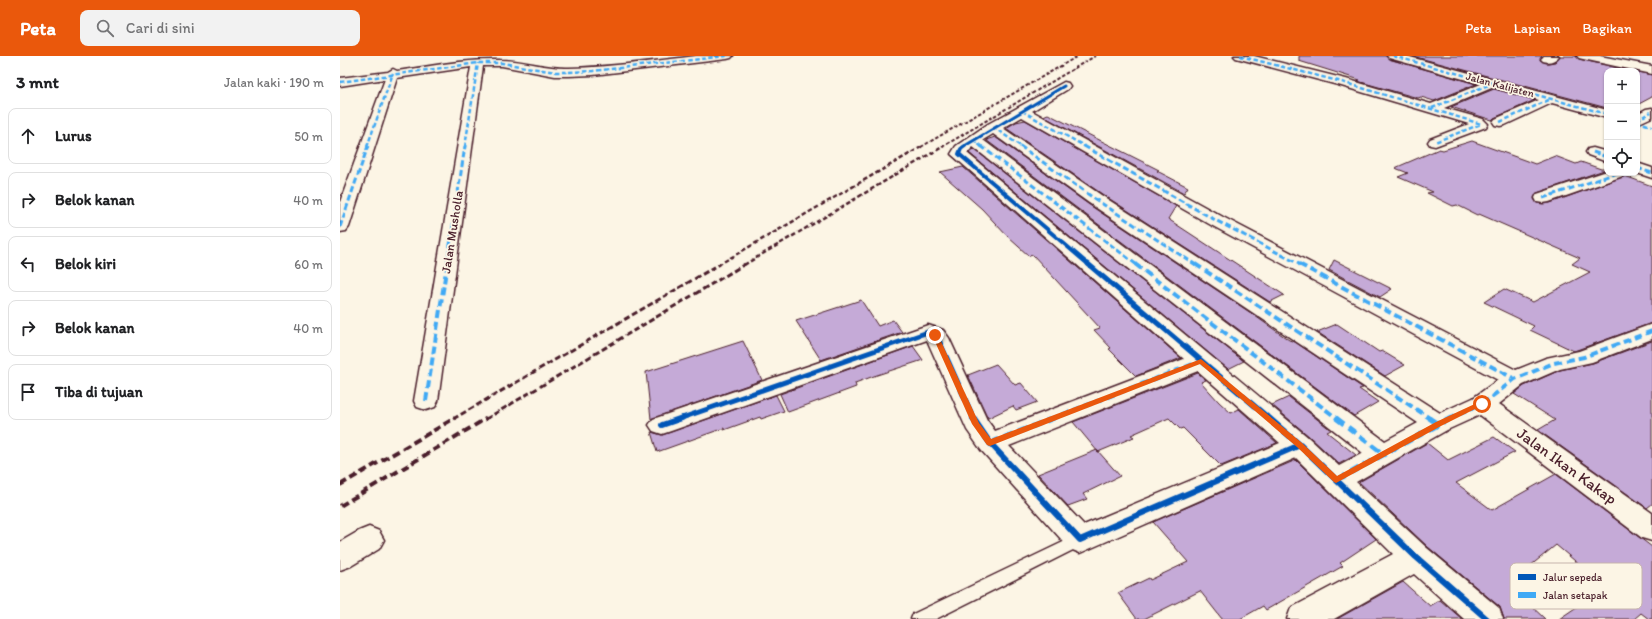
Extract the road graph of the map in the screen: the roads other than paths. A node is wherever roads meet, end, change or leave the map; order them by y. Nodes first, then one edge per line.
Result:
1 (727, 56) edge
2 (1240, 56) edge
3 (1393, 56) edge
4 (1583, 56) edge
5 (478, 63) junction
6 (1652, 70) edge
7 (393, 73) junction
8 (340, 82) edge
9 (1493, 84) junction
10 (1064, 86) dead end
11 (1551, 99) junction
12 (1432, 108) junction
13 (1022, 112) junction
14 (1604, 113) edge
15 (1652, 119) edge
16 (1640, 121) edge
17 (1500, 122) dead end
18 (993, 127) junction
19 (973, 140) junction
20 (1435, 142) dead end
21 (1593, 152) dead end
22 (1604, 156) edge
23 (1640, 169) edge
24 (1652, 173) edge
25 (1608, 176) edge
26 (1543, 198) dead end
27 (340, 227) edge
28 (1652, 331) edge
29 (1201, 361) junction
30 (1515, 379) junction
31 (426, 401) dead end
32 (1482, 404) junction
33 (1438, 424) junction
34 (662, 425) dead end
35 (990, 443) junction
36 (1300, 445) junction
37 (1383, 454) junction
38 (1336, 480) junction
39 (1652, 529) edge
40 (369, 540) dead end
41 (1080, 540) junction
42 (340, 557) edge
43 (1416, 557) junction
44 (919, 619) edge
45 (1303, 619) edge
46 (1486, 619) edge

1 - 5 street
2 - 12 street
3 - 9 street, Jalan Kalijaten
4 - 6 street
5 - 7 street
5 - 31 street, Jalan Musholla
7 - 8 street
7 - 27 street
9 - 11 street, Jalan Kalijaten
9 - 12 street
10 - 13 street
11 - 14 street, Jalan Kalijaten
11 - 17 street
12 - 20 street
13 - 18 street
13 - 30 street
15 - 16 street
18 - 19 street
18 - 33 street
19 - 29 street
19 - 37 street
21 - 22 street
23 - 24 street
25 - 26 street
28 - 30 street
29 - 35 street
29 - 36 street
30 - 32 street
32 - 33 street
32 - 39 street, Jalan Ikan Kakap
33 - 37 street
34 - 35 street
35 - 41 street
36 - 38 street
36 - 41 street
37 - 38 street
38 - 43 street
40 - 42 street
41 - 44 lane
43 - 45 street
43 - 46 street

